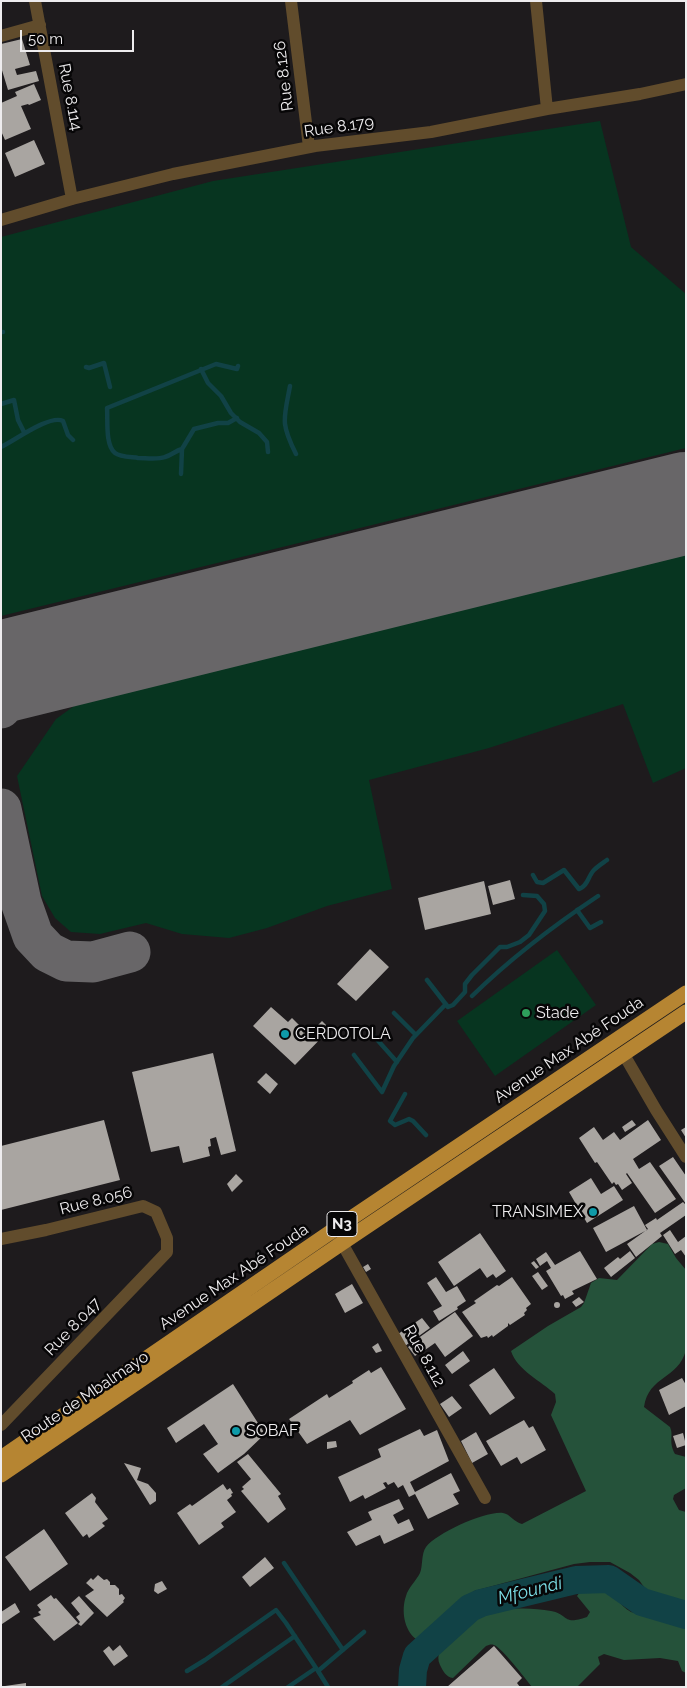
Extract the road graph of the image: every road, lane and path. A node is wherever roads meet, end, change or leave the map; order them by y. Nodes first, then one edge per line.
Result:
1 (35, 1) edge
2 (291, 1) edge
3 (536, 1) edge
4 (40, 25) junction
5 (1, 36) edge
6 (686, 84) edge
7 (547, 109) junction
8 (309, 147) junction
9 (72, 199) junction
10 (1, 220) edge
11 (686, 993) edge
12 (686, 1012) edge
13 (623, 1053) junction
14 (686, 1157) edge
15 (338, 1236) junction
16 (1, 1240) edge
17 (167, 1252) joint
18 (1, 1426) edge
19 (1, 1458) edge
20 (1, 1475) edge
21 (485, 1498) dead end

1 - 4 street, Rue 8.114
2 - 8 street, Rue 8.126
3 - 7 street
4 - 5 street
4 - 9 street, Rue 8.114
6 - 7 street, Rue 8.179
7 - 8 street, Rue 8.179
8 - 9 street, Rue 8.179
9 - 10 street, Rue 8.179
11 - 15 highway, Avenue Max Abé Fouda / N3
12 - 13 highway, Route de Mbalmayo / N3
13 - 14 street
13 - 15 highway, Route de Mbalmayo / N3
15 - 19 highway, Avenue Max Abé Fouda / N3
15 - 20 highway, Route de Mbalmayo / N3
15 - 21 street, Rue 8.112
16 - 17 street, Rue 8.056
17 - 18 street, Rue 8.047

